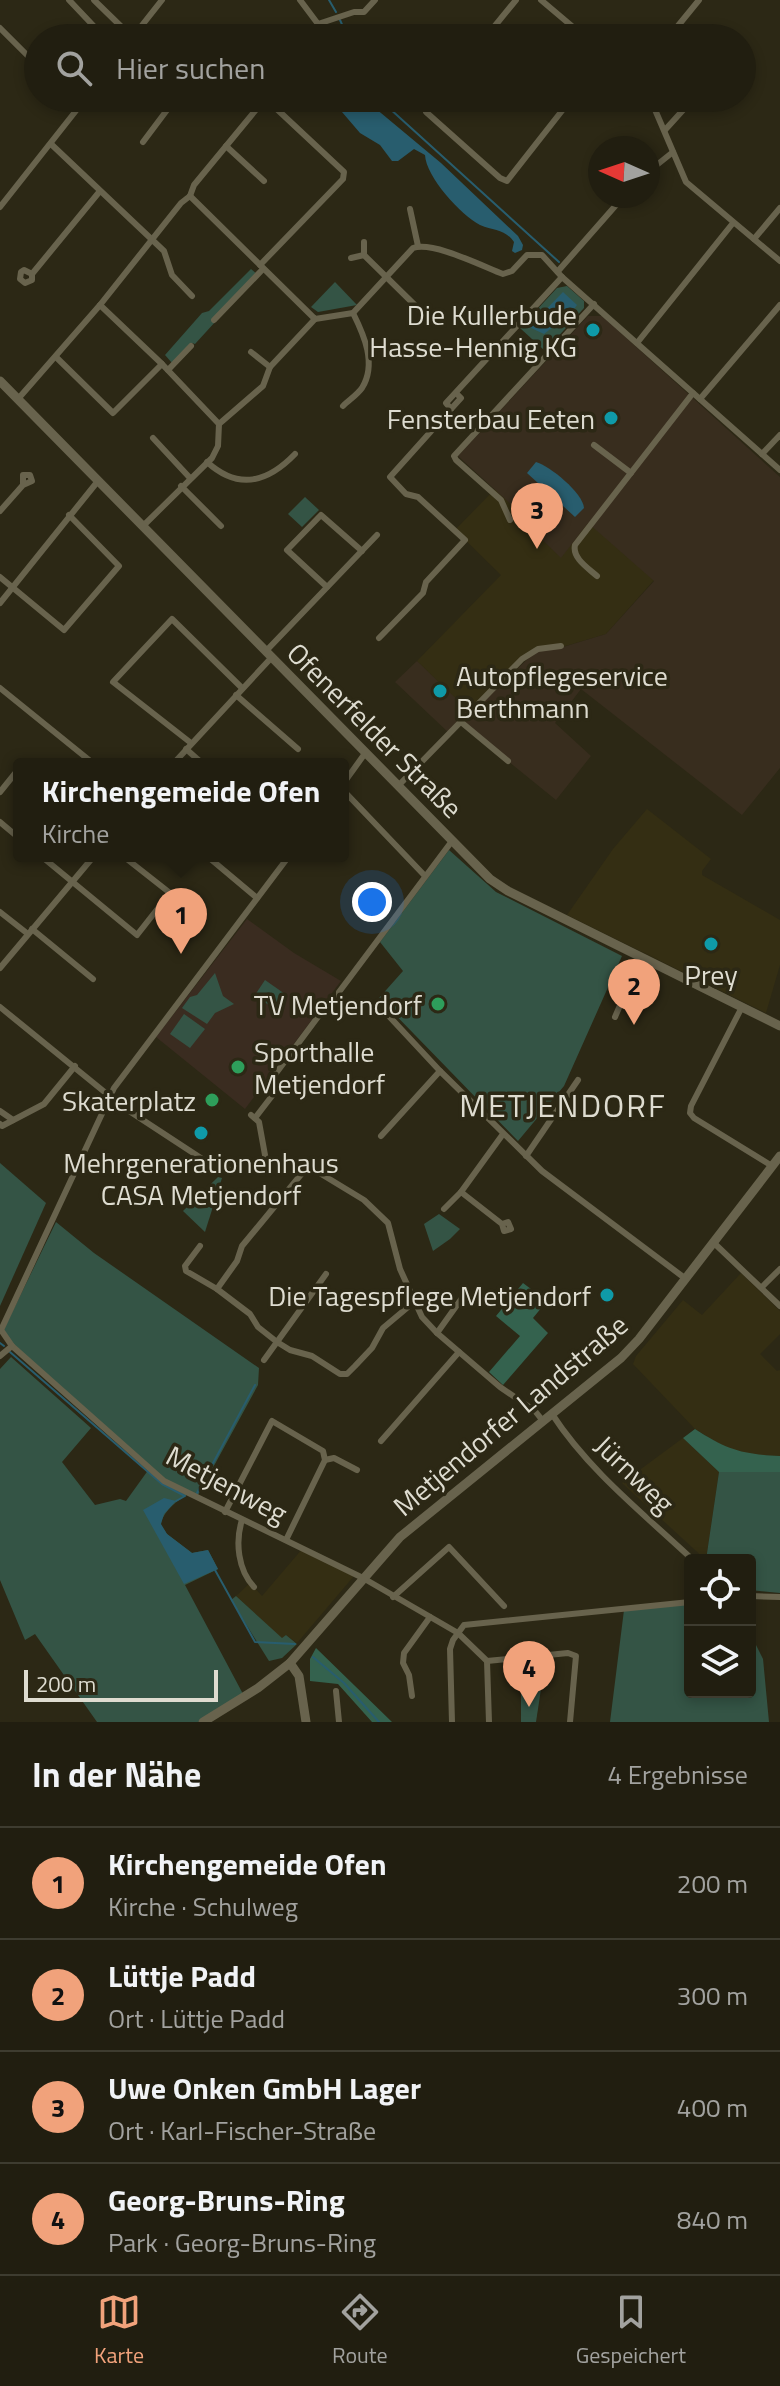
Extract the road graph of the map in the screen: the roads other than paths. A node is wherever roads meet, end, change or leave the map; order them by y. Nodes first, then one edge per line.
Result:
1 (69, 0) edge
2 (94, 0) edge
3 (162, 0) edge
4 (300, 0) edge
5 (375, 0) edge
6 (516, 0) edge
7 (541, 0) edge
8 (699, 0) edge
9 (92, 24) edge
10 (118, 24) edge
11 (143, 24) edge
12 (496, 24) edge
13 (569, 24) edge
14 (679, 24) edge
15 (0, 28) edge
16 (24, 52) edge
17 (75, 112) edge
18 (166, 112) edge
19 (252, 112) edge
20 (280, 112) edge
21 (426, 112) edge
22 (561, 112) edge
23 (657, 112) edge
24 (681, 112) edge
25 (665, 130) junction
26 (143, 142) dead end
27 (51, 144) junction
28 (226, 146) junction
29 (673, 152) junction
30 (660, 162) edge
31 (264, 181) dead end
32 (100, 191) junction
33 (190, 196) junction
34 (0, 207) edge
35 (614, 208) edge
36 (780, 208) edge
37 (410, 209) dead end
38 (733, 223) junction
39 (152, 239) junction
40 (754, 239) junction
41 (364, 242) dead end
42 (418, 246) junction
43 (364, 255) junction
44 (351, 258) dead end
45 (780, 261) edge
46 (262, 267) junction
47 (560, 273) junction
48 (32, 274) dead end
49 (386, 278) junction
50 (192, 296) dead end
51 (594, 304) junction
52 (100, 305) junction
53 (780, 305) edge
54 (353, 313) junction
55 (427, 317) dead end
56 (315, 319) junction
57 (214, 320) dead end
58 (637, 343) junction
59 (191, 346) dead end
60 (251, 352) dead end
61 (57, 358) junction
62 (165, 367) junction
63 (270, 367) junction
64 (0, 381) edge
65 (693, 393) junction
66 (18, 399) junction
67 (700, 399) junction
68 (343, 406) dead end
69 (219, 424) junction
70 (780, 435) edge
71 (153, 438) dead end
72 (594, 445) dead end
73 (295, 454) dead end
74 (762, 454) junction
75 (207, 462) junction
76 (780, 470) edge
77 (631, 473) junction
78 (190, 478) junction
79 (98, 481) junction
80 (23, 485) dead end
81 (181, 486) junction
82 (0, 511) edge
83 (69, 515) junction
84 (510, 520) dead end
85 (143, 526) junction
86 (221, 526) dead end
87 (377, 535) dead end
88 (362, 551) junction
89 (597, 576) dead end
90 (0, 577) edge
91 (12, 587) junction
92 (327, 587) junction
93 (0, 603) edge
94 (379, 638) dead end
95 (561, 646) dead end
96 (269, 654) junction
97 (0, 688) edge
98 (242, 688) junction
99 (236, 695) junction
100 (461, 722) junction
101 (188, 746) junction
102 (298, 749) dead end
103 (366, 752) junction
104 (87, 758) edge
105 (178, 758) edge
106 (198, 758) edge
107 (508, 761) dead end
108 (13, 776) edge
109 (349, 776) edge
110 (398, 786) junction
111 (0, 792) edge
112 (349, 796) edge
113 (452, 840) junction
114 (49, 862) edge
115 (89, 862) edge
116 (131, 862) edge
117 (214, 862) edge
118 (284, 862) edge
119 (425, 876) junction
120 (74, 882) junction
121 (257, 898) junction
122 (0, 912) edge
123 (30, 932) junction
124 (641, 957) junction
125 (0, 968) edge
126 (93, 979) dead end
127 (339, 1000) junction
128 (0, 1007) edge
129 (742, 1007) junction
130 (615, 1017) dead end
131 (780, 1026) edge
132 (75, 1066) junction
133 (440, 1071) junction
134 (578, 1080) dead end
135 (268, 1084) dead end
136 (275, 1092) dead end
137 (111, 1096) junction
138 (0, 1111) edge
139 (13, 1120) junction
140 (0, 1124) edge
141 (503, 1134) junction
142 (381, 1136) dead end
143 (526, 1156) junction
144 (780, 1156) edge
145 (267, 1166) junction
146 (308, 1166) junction
147 (772, 1166) junction
148 (461, 1192) junction
149 (444, 1209) dead end
150 (502, 1224) dead end
151 (714, 1243) junction
152 (200, 1246) dead end
153 (780, 1269) edge
154 (326, 1274) dead end
155 (686, 1279) junction
156 (762, 1287) junction
157 (217, 1289) junction
158 (462, 1291) dead end
159 (414, 1302) junction
160 (780, 1306) edge
161 (437, 1333) junction
162 (277, 1342) junction
163 (12, 1346) junction
164 (459, 1352) junction
165 (0, 1356) edge
166 (264, 1360) dead end
167 (552, 1414) junction
168 (543, 1421) junction
169 (381, 1441) dead end
170 (325, 1460) junction
171 (357, 1470) dead end
172 (225, 1512) junction
173 (242, 1520) junction
174 (286, 1540) junction
175 (686, 1554) edge
176 (363, 1578) junction
177 (254, 1587) dead end
178 (756, 1596) edge
179 (393, 1597) junction
180 (780, 1597) edge
181 (684, 1603) edge
182 (504, 1606) dead end
183 (430, 1617) junction
184 (458, 1633) junction
185 (487, 1661) junction
186 (290, 1663) junction
187 (336, 1691) dead end
188 (412, 1696) dead end
189 (203, 1722) edge
190 (306, 1722) edge
191 (339, 1722) edge
192 (452, 1722) edge
193 (489, 1722) edge
194 (570, 1722) edge

1 - 9 street
2 - 10 street
3 - 11 street
4 - 5 street
6 - 12 street
7 - 13 street
8 - 14 street
15 - 16 street
17 - 27 street
18 - 26 street
19 - 28 street
20 - 46 street
21 - 22 street
23 - 25 street
24 - 25 street
25 - 29 street
27 - 32 street
27 - 34 street
28 - 31 street
28 - 33 street
29 - 30 street
29 - 38 street
32 - 39 street
32 - 48 street
33 - 39 street
33 - 46 street
35 - 47 street
36 - 40 street
37 - 42 street
38 - 40 street
38 - 58 street
39 - 50 street
39 - 52 street
40 - 45 street
41 - 43 street
42 - 47 street
42 - 49 street
43 - 44 street
43 - 49 street
46 - 56 street
46 - 57 street
47 - 51 street
47 - 94 street
49 - 54 street
49 - 55 street
51 - 58 street
51 - 84 street
52 - 61 street
52 - 62 street
53 - 67 street
54 - 56 street
54 - 68 street
56 - 63 street
58 - 65 street
59 - 62 street
60 - 63 street
61 - 62 street
61 - 66 street
62 - 69 street
63 - 69 street
64 - 66 street, Ofenerfelder Straße
65 - 67 street
65 - 77 street
66 - 79 street, Ofenerfelder Straße
67 - 74 street
69 - 75 street
70 - 74 street
71 - 78 street
72 - 77 street
73 - 75 street
74 - 76 street
75 - 78 street
77 - 89 street
78 - 81 street
79 - 83 street
79 - 85 street, Ofenerfelder Straße
80 - 82 street
81 - 85 street
81 - 86 street
83 - 91 street
83 - 91 street
85 - 96 street, Ofenerfelder Straße
87 - 88 street
88 - 92 street
88 - 92 street
90 - 91 street
91 - 93 street
92 - 96 street
95 - 100 street
96 - 98 street
96 - 103 street, Ofenerfelder Straße
97 - 104 street
98 - 99 street
98 - 101 street
99 - 101 street
99 - 102 street
100 - 107 street
100 - 110 street
101 - 105 street
101 - 106 street
103 - 109 street
103 - 110 street, Ofenerfelder Straße
108 - 111 street
110 - 113 street, Ofenerfelder Straße
112 - 119 street
113 - 119 street
113 - 124 street, Ofenerfelder Straße
114 - 120 street
115 - 120 street
116 - 120 street
117 - 121 street
118 - 121 street
119 - 127 street
120 - 123 street
121 - 137 street
122 - 123 street
123 - 125 street
123 - 126 street
124 - 129 street, Ofenerfelder Straße
124 - 130 street
127 - 133 street
127 - 135 street
128 - 132 street
129 - 131 street, Ofenerfelder Straße
129 - 147 street
132 - 137 street
132 - 139 street
133 - 141 street
133 - 142 street
134 - 143 street
136 - 145 street
137 - 145 street
137 - 163 street
138 - 139 street
139 - 140 street
141 - 143 street
141 - 148 street
143 - 155 street
144 - 147 street, Metjendorfer Landstraße
145 - 146 street
146 - 157 street
146 - 159 street
147 - 151 street, Metjendorfer Landstraße
148 - 149 street
148 - 150 street
151 - 155 street, Metjendorfer Landstraße
151 - 156 street
152 - 157 street
153 - 156 street
154 - 162 street
155 - 167 street, Metjendorfer Landstraße
156 - 160 street
157 - 162 street
158 - 161 street
159 - 161 street
159 - 162 street
161 - 164 street
162 - 166 street
163 - 165 street
163 - 172 street, Metjenweg
164 - 168 street
164 - 169 street
167 - 168 street, Metjendorfer Landstraße
167 - 175 street, Jürnweg
168 - 176 street, Metjendorfer Landstraße
170 - 171 street
170 - 172 street
170 - 174 street
172 - 173 street, Metjenweg
173 - 174 street, Metjenweg
173 - 177 street
174 - 176 street, Metjenweg
176 - 179 street, Metjenweg
176 - 186 street, Metjendorfer Landstraße
178 - 180 street
179 - 182 street
179 - 183 street, Metjenweg
181 - 184 street
183 - 184 street, Metjenweg
183 - 188 street
184 - 185 street, Metjenweg
184 - 192 street
185 - 193 street
185 - 194 street
186 - 189 street, Metjendorfer Landstraße
186 - 190 street
187 - 191 street

